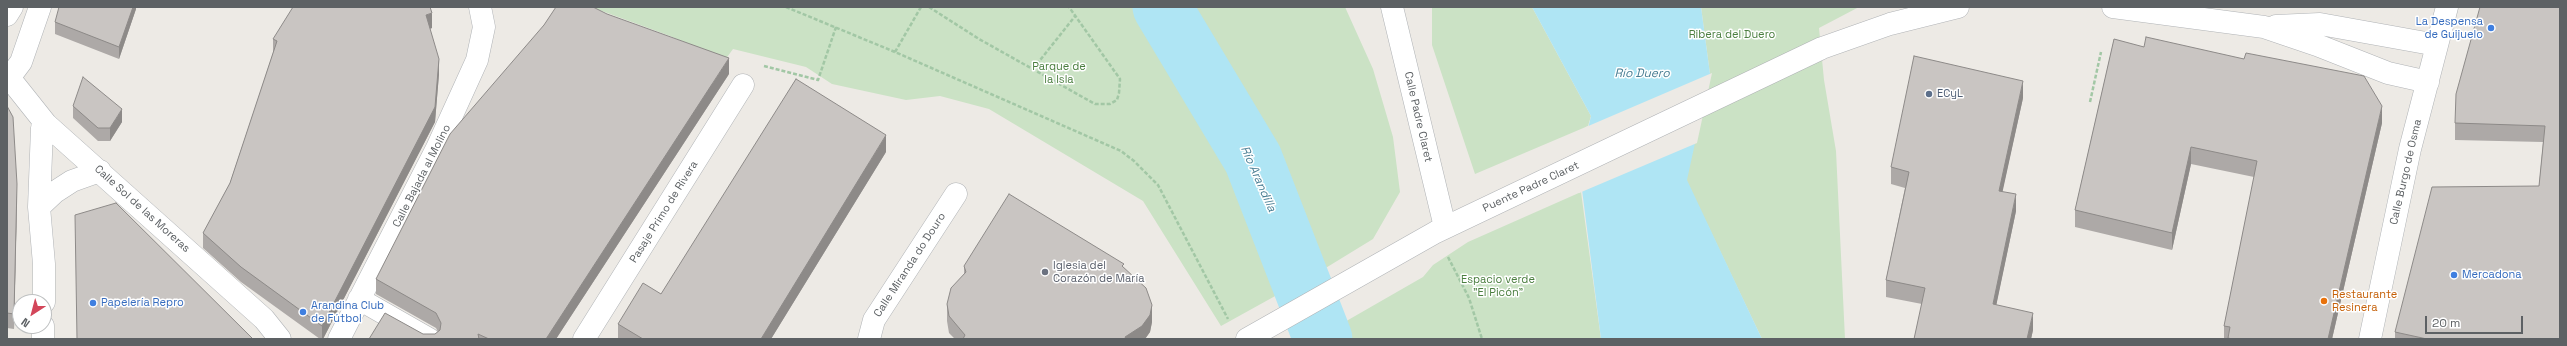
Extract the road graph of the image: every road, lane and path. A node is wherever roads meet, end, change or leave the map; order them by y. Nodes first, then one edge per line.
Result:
1 (12, 7) edge
2 (40, 7) edge
3 (480, 7) edge
4 (786, 7) edge
5 (921, 7) edge
6 (929, 7) edge
7 (1069, 7) edge
8 (1392, 7) edge
9 (1958, 7) edge
10 (2113, 7) edge
11 (2447, 7) edge
12 (7, 15) edge
13 (1076, 15) junction
14 (2264, 27) junction
15 (836, 28) junction
16 (2437, 45) junction
17 (895, 52) junction
18 (2101, 52) dead end
19 (760, 64) dead end
20 (1033, 69) junction
21 (8, 76) edge
22 (2428, 82) junction
23 (743, 85) dead end
24 (2090, 102) dead end
25 (46, 124) junction
26 (100, 170) junction
27 (956, 194) dead end
28 (39, 207) junction
29 (1440, 229) junction
30 (44, 294) edge
31 (359, 299) junction
32 (1229, 321) dead end
33 (280, 339) edge
34 (339, 339) edge
35 (429, 339) edge
36 (584, 339) edge
37 (869, 339) edge
38 (1247, 339) edge
39 (1482, 339) edge
40 (2370, 339) edge

1 - 12 street
2 - 21 street
3 - 31 street, Calle Bajada al Molino
4 - 15 path
5 - 17 path
6 - 20 path
7 - 13 path
8 - 29 street, Calle Padre Claret
9 - 29 street, Puente Padre Claret
10 - 14 street
11 - 16 street, Calle Burgo de Osma
13 - 20 path
13 - 20 path
14 - 16 street
14 - 22 street
15 - 17 path
15 - 19 path
16 - 22 street, Calle Burgo de Osma
17 - 32 path
18 - 24 path
21 - 25 street, Calle Sol de las Moreras
22 - 40 street, Calle Burgo de Osma
23 - 36 street, Pasaje Primo de Rivera
25 - 26 street, Calle Sol de las Moreras
25 - 28 street
26 - 28 street
26 - 33 street, Calle Sol de las Moreras
27 - 37 street, Calle Miranda do Douro
28 - 30 street
29 - 38 street, Puente Padre Claret
29 - 39 path
31 - 34 street, Calle Bajada al Molino
31 - 35 street

